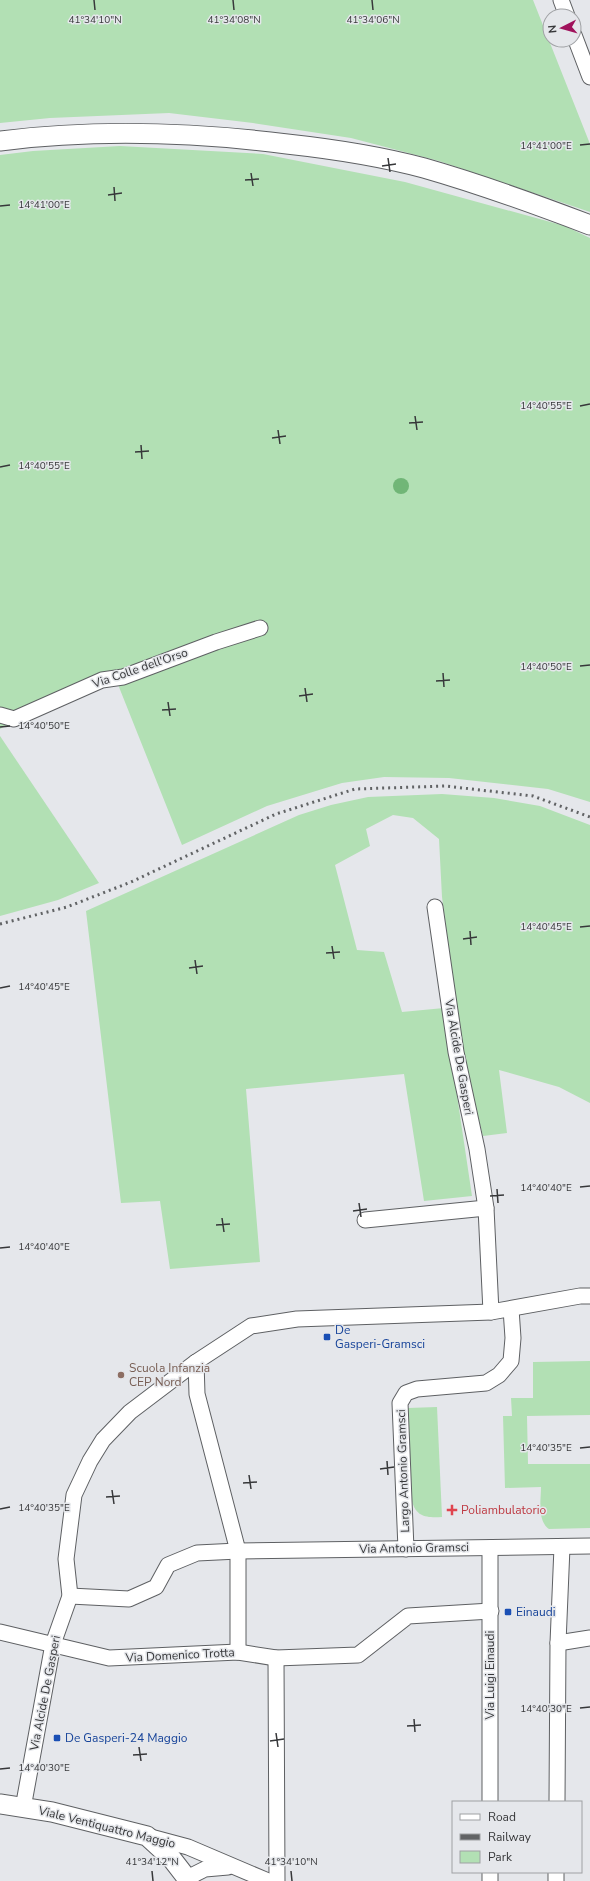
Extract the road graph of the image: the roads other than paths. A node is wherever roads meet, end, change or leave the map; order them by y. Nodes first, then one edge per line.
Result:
1 (579, 48) edge
2 (590, 77) edge
3 (0, 141) edge
4 (590, 225) edge
5 (260, 628) dead end
6 (0, 715) edge
7 (435, 907) dead end
8 (486, 1208) junction
9 (365, 1220) dead end
10 (590, 1296) edge
11 (511, 1309) junction
12 (491, 1312) junction
13 (196, 1362) junction
14 (590, 1546) edge
15 (562, 1547) junction
16 (406, 1548) junction
17 (490, 1548) junction
18 (238, 1551) junction
19 (70, 1596) junction
20 (490, 1611) junction
21 (0, 1632) edge
22 (590, 1638) edge
23 (558, 1643) junction
24 (53, 1644) junction
25 (238, 1652) junction
26 (276, 1658) junction
27 (490, 1801) edge
28 (557, 1801) edge
29 (0, 1804) edge
30 (23, 1808) junction
31 (147, 1836) junction
32 (233, 1867) junction
33 (188, 1879) edge
34 (268, 1881) edge
35 (277, 1881) edge

1 - 2 street
3 - 4 main road
5 - 6 street, Via Colle dell'Orso
7 - 8 street, Via Alcide De Gasperi
8 - 9 street
8 - 12 street, Via Alcide De Gasperi
10 - 11 street, Via Alcide De Gasperi
11 - 12 street, Via Alcide De Gasperi
11 - 16 street, Largo Antonio Gramsci
12 - 13 street, Via Alcide De Gasperi
13 - 18 street
13 - 19 street, Via Alcide De Gasperi
14 - 15 street, Via Antonio Gramsci
15 - 17 street, Via Antonio Gramsci
15 - 23 street
16 - 17 street, Via Antonio Gramsci
16 - 18 street, Via Antonio Gramsci
17 - 20 street, Via Luigi Einaudi
18 - 19 street, Via Antonio Gramsci
18 - 25 street
19 - 24 street, Via Alcide De Gasperi
20 - 26 street, Via Domenico Trotta
20 - 27 street, Via Luigi Einaudi
21 - 24 street, Via Domenico Trotta
22 - 23 street
23 - 28 street
24 - 25 street, Via Domenico Trotta
24 - 30 street, Via Alcide De Gasperi
25 - 26 street, Via Domenico Trotta
26 - 35 street
29 - 30 main road, Viale Ventiquattro Maggio
30 - 31 main road, Viale Ventiquattro Maggio
31 - 32 street, Viale Ventiquattro Maggio
31 - 33 main road
32 - 33 street, Viale Ventiquattro Maggio
32 - 34 street, Viale Ventiquattro Maggio

